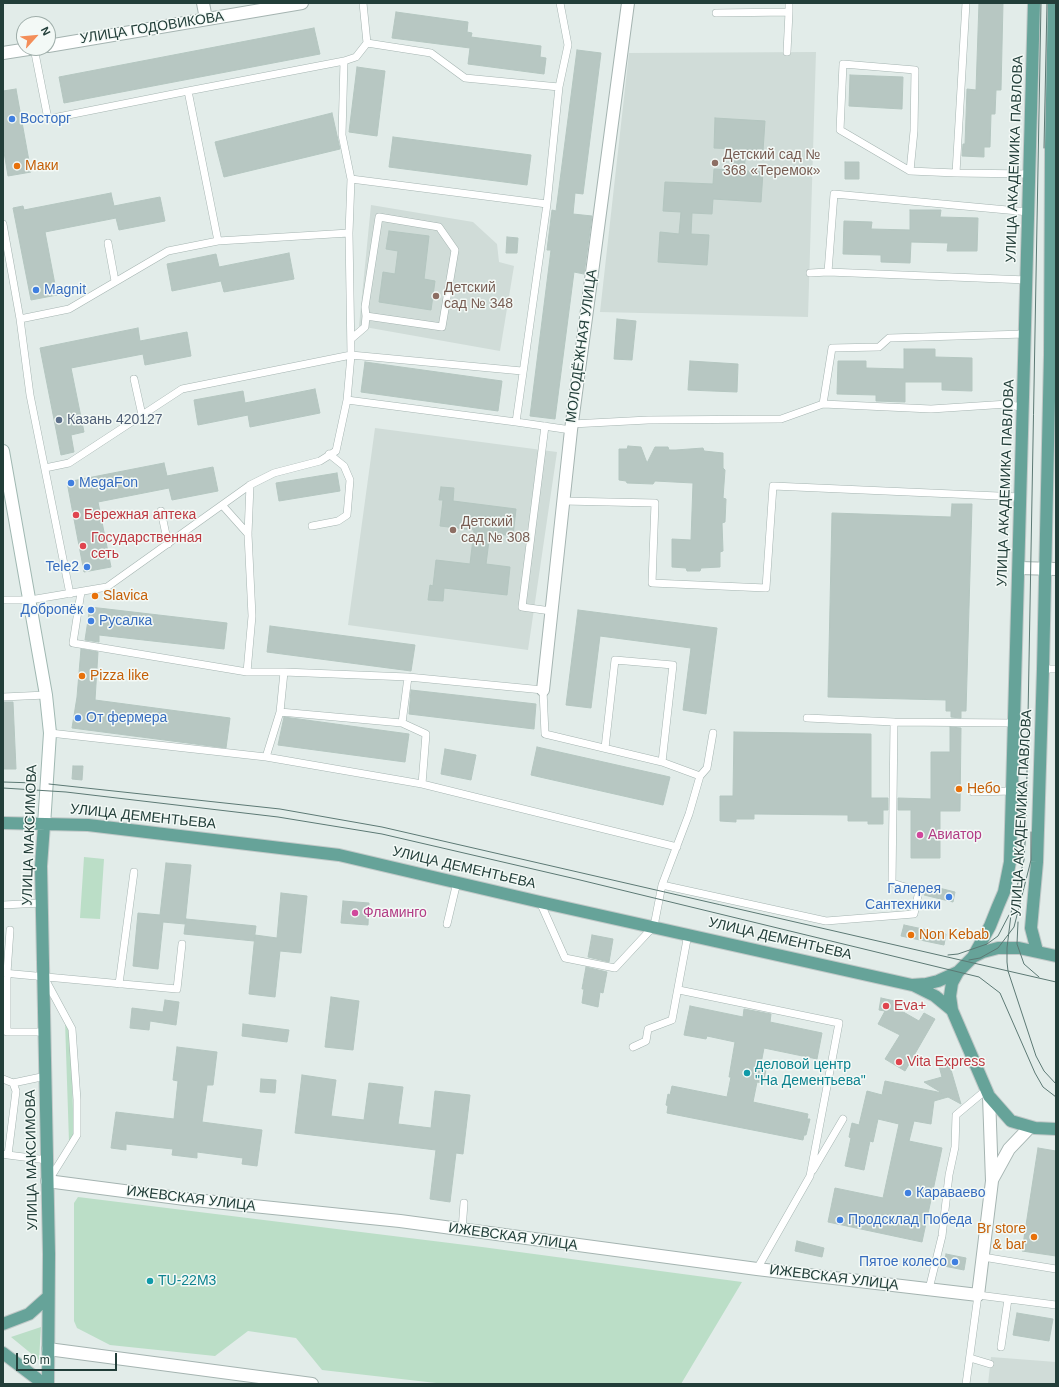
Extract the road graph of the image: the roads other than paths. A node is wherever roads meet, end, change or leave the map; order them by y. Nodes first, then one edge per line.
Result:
1 (203, 3) edge
2 (302, 3) edge
3 (364, 3) edge
4 (560, 3) edge
5 (628, 3) edge
6 (789, 3) edge
7 (966, 3) edge
8 (1034, 3) edge
9 (1054, 3) edge
10 (789, 12) junction
11 (716, 13) dead end
12 (206, 20) junction
13 (367, 43) junction
14 (56, 45) edge
15 (1054, 48) edge
16 (16, 51) edge
17 (787, 52) dead end
18 (3, 53) edge
19 (36, 56) edge
20 (344, 61) junction
21 (559, 87) junction
22 (188, 91) junction
23 (1054, 101) edge
24 (1053, 148) edge
25 (910, 171) junction
26 (956, 173) junction
27 (1030, 174) junction
28 (351, 179) junction
29 (547, 204) junction
30 (1028, 212) junction
31 (1053, 222) edge
32 (3, 224) edge
33 (349, 233) junction
34 (218, 241) junction
35 (108, 242) dead end
36 (828, 272) junction
37 (810, 274) dead end
38 (1027, 280) junction
39 (115, 281) junction
40 (366, 316) junction
41 (20, 319) junction
42 (1025, 334) junction
43 (350, 339) junction
44 (351, 355) junction
45 (522, 371) junction
46 (1053, 378) edge
47 (134, 379) dead end
48 (347, 400) junction
49 (823, 404) junction
50 (1023, 408) junction
51 (142, 415) junction
52 (516, 422) junction
53 (545, 426) junction
54 (572, 427) junction
55 (3, 451) edge
56 (329, 454) junction
57 (45, 468) junction
58 (250, 485) junction
59 (1020, 497) junction
60 (563, 501) junction
61 (223, 506) junction
62 (161, 511) dead end
63 (312, 526) dead end
64 (248, 534) junction
65 (168, 544) junction
66 (1019, 568) junction
67 (1051, 569) edge
68 (81, 592) junction
69 (70, 594) junction
70 (3, 600) edge
71 (30, 600) junction
72 (551, 611) junction
73 (1043, 669) junction
74 (1056, 669) edge
75 (247, 672) junction
76 (284, 672) junction
77 (408, 677) junction
78 (543, 690) junction
79 (46, 695) junction
80 (3, 697) edge
81 (280, 712) junction
82 (807, 718) dead end
83 (894, 722) junction
84 (402, 723) junction
85 (1014, 723) junction
86 (50, 733) junction
87 (713, 733) dead end
88 (605, 748) junction
89 (266, 757) junction
90 (662, 762) junction
91 (700, 776) junction
92 (422, 784) junction
93 (1012, 791) junction
94 (973, 792) dead end
95 (3, 823) edge
96 (44, 825) junction
97 (677, 846) junction
98 (134, 872) dead end
99 (457, 882) junction
100 (662, 885) junction
101 (540, 902) junction
102 (42, 903) junction
103 (3, 905) edge
104 (447, 924) dead end
105 (654, 926) junction
106 (10, 930) dead end
107 (688, 934) junction
108 (182, 944) dead end
109 (1037, 952) junction
110 (1056, 956) edge
111 (973, 957) junction
112 (958, 972) junction
113 (5, 973) edge
114 (45, 977) junction
115 (119, 984) junction
116 (912, 985) junction
117 (679, 990) junction
118 (952, 1010) junction
119 (45, 1032) junction
120 (633, 1047) dead end
121 (46, 1076) junction
122 (3, 1079) edge
123 (13, 1083) junction
124 (988, 1093) junction
125 (843, 1119) dead end
126 (1030, 1127) junction
127 (1056, 1129) edge
128 (5, 1154) edge
129 (47, 1160) junction
130 (810, 1176) junction
131 (992, 1181) junction
132 (48, 1182) junction
133 (464, 1203) dead end
134 (462, 1230) junction
135 (983, 1257) junction
136 (756, 1269) junction
137 (1056, 1269) edge
138 (929, 1289) junction
139 (978, 1296) junction
140 (48, 1297) junction
141 (1008, 1299) junction
142 (1056, 1305) edge
143 (3, 1324) edge
144 (1001, 1347) dead end
145 (48, 1349) junction
146 (3, 1353) edge
147 (970, 1358) junction
148 (990, 1364) dead end
149 (44, 1384) edge
150 (48, 1384) edge
151 (312, 1384) edge
152 (966, 1384) edge

1 - 12 street
2 - 12 street, УЛИЦА ГОДОВИКОВА
3 - 13 lane
4 - 21 lane
5 - 54 street, МОЛОДЁЖНАЯ УЛИЦА
6 - 10 lane
7 - 26 lane
8 - 27 main road, УЛИЦА АКАДЕМИКА ПАВЛОВА
9 - 15 main road, УЛИЦА АКАДЕМИКА ПАВЛОВА
10 - 11 lane
10 - 17 lane
12 - 14 street, УЛИЦА ГОДОВИКОВА
13 - 20 lane
13 - 21 lane
15 - 23 main road, УЛИЦА АКАДЕМИКА ПАВЛОВА
16 - 18 street
19 - 22 lane
20 - 22 lane
20 - 28 lane
21 - 29 lane
22 - 34 lane
23 - 24 main road, УЛИЦА АКАДЕМИКА ПАВЛОВА
24 - 31 main road, УЛИЦА АКАДЕМИКА ПАВЛОВА
25 - 25 lane
25 - 26 lane
26 - 27 lane
27 - 30 main road, УЛИЦА АКАДЕМИКА ПАВЛОВА
28 - 29 lane
28 - 33 lane
29 - 45 lane
30 - 36 lane
30 - 38 main road, УЛИЦА АКАДЕМИКА ПАВЛОВА
31 - 46 main road, УЛИЦА АКАДЕМИКА ПАВЛОВА
32 - 41 lane
33 - 34 lane
33 - 43 lane
34 - 39 lane
35 - 39 lane
36 - 37 lane
36 - 38 lane
38 - 42 main road, УЛИЦА АКАДЕМИКА ПАВЛОВА
39 - 41 lane
40 - 40 lane
40 - 43 lane
41 - 57 lane
42 - 49 lane
42 - 50 main road, УЛИЦА АКАДЕМИКА ПАВЛОВА
43 - 44 lane
44 - 45 lane
44 - 48 lane
44 - 51 lane
45 - 52 lane
46 - 67 main road, УЛИЦА АКАДЕМИКА ПАВЛОВА
47 - 51 lane
48 - 52 lane
48 - 56 lane
49 - 50 lane
49 - 54 lane
50 - 59 main road, УЛИЦА АКАДЕМИКА ПАВЛОВА
51 - 57 lane
52 - 53 lane
53 - 54 lane
53 - 72 lane
54 - 60 street, МОЛОДЁЖНАЯ УЛИЦА
55 - 71 street, УЛИЦА МАКСИМОВА
56 - 58 lane
56 - 63 lane
57 - 69 lane
58 - 61 lane
58 - 64 lane
59 - 60 lane
59 - 66 main road, УЛИЦА АКАДЕМИКА ПАВЛОВА
60 - 72 street, МОЛОДЁЖНАЯ УЛИЦА
61 - 64 lane
61 - 65 lane
62 - 65 lane
64 - 75 lane
65 - 68 lane
66 - 67 street
66 - 85 main road, УЛИЦА АКАДЕМИКА ПАВЛОВА
67 - 73 main road, УЛИЦА АКАДЕМИКА ПАВЛОВА
68 - 69 lane
68 - 75 lane
69 - 71 lane
70 - 71 lane
71 - 79 street, УЛИЦА МАКСИМОВА
72 - 78 street, МОЛОДЁЖНАЯ УЛИЦА
73 - 74 lane
73 - 109 main road, УЛИЦА АКАДЕМИКА ПАВЛОВА
75 - 76 lane
76 - 77 lane
76 - 81 lane
77 - 78 lane
77 - 84 lane
78 - 88 lane
79 - 80 lane
79 - 86 street, УЛИЦА МАКСИМОВА
81 - 84 lane
81 - 89 lane
82 - 83 lane
83 - 85 lane
83 - 100 lane
84 - 92 lane
85 - 93 main road, УЛИЦА АКАДЕМИКА ПАВЛОВА
86 - 89 lane
86 - 96 street, УЛИЦА МАКСИМОВА
87 - 91 lane
88 - 90 lane
88 - 90 lane
89 - 92 lane
90 - 91 lane
91 - 97 lane
92 - 97 lane
93 - 94 lane
93 - 111 main road, УЛИЦА АКАДЕМИКА ПАВЛОВА
95 - 96 main road, УЛИЦА ДЕМЕНТЬЕВА
96 - 99 main road, УЛИЦА ДЕМЕНТЬЕВА
96 - 102 main road, УЛИЦА МАКСИМОВА
97 - 100 lane
98 - 115 lane
99 - 101 main road, УЛИЦА ДЕМЕНТЬЕВА
99 - 104 lane
100 - 105 lane
101 - 105 main road, УЛИЦА ДЕМЕНТЬЕВА
101 - 105 lane
102 - 103 lane
102 - 114 main road, УЛИЦА МАКСИМОВА
105 - 107 main road, УЛИЦА ДЕМЕНТЬЕВА
106 - 113 lane
107 - 116 main road, УЛИЦА ДЕМЕНТЬЕВА
107 - 117 lane
108 - 115 lane
109 - 110 main road, УЛИЦА ДЕМЕНТЬЕВА
109 - 111 main road, УЛИЦА ДЕМЕНТЬЕВА
111 - 112 main road, УЛИЦА ДЕМЕНТЬЕВА
112 - 116 main road, УЛИЦА ДЕМЕНТЬЕВА
112 - 118 main road, УЛИЦА ДЕМЕНТЬЕВА
113 - 114 lane
113 - 119 lane
114 - 115 lane
114 - 119 main road, УЛИЦА МАКСИМОВА
114 - 132 lane
116 - 118 main road, УЛИЦА ДЕМЕНТЬЕВА
117 - 120 lane
117 - 130 lane
118 - 124 main road, УЛИЦА ДЕМЕНТЬЕВА
119 - 121 main road, УЛИЦА МАКСИМОВА
121 - 123 lane
121 - 129 main road, УЛИЦА МАКСИМОВА
122 - 123 lane
123 - 128 lane
124 - 126 main road, УЛИЦА ДЕМЕНТЬЕВА
124 - 131 street
124 - 138 lane
125 - 130 lane
126 - 127 main road, УЛИЦА ДЕМЕНТЬЕВА
126 - 131 street
128 - 129 lane
129 - 132 main road, УЛИЦА МАКСИМОВА
130 - 136 lane
131 - 135 street
132 - 134 street, ИЖЕВСКАЯ УЛИЦА
132 - 140 main road, УЛИЦА МАКСИМОВА
133 - 134 lane
134 - 136 street, ИЖЕВСКАЯ УЛИЦА
135 - 137 lane
135 - 139 street
136 - 138 street, ИЖЕВСКАЯ УЛИЦА
138 - 139 street, ИЖЕВСКАЯ УЛИЦА
139 - 141 lane
139 - 147 lane
140 - 143 main road
140 - 145 main road, УЛИЦА МАКСИМОВА
141 - 142 lane
141 - 144 lane
145 - 150 main road, УЛИЦА МАКСИМОВА
145 - 151 street
146 - 149 main road
147 - 148 lane
147 - 152 lane

